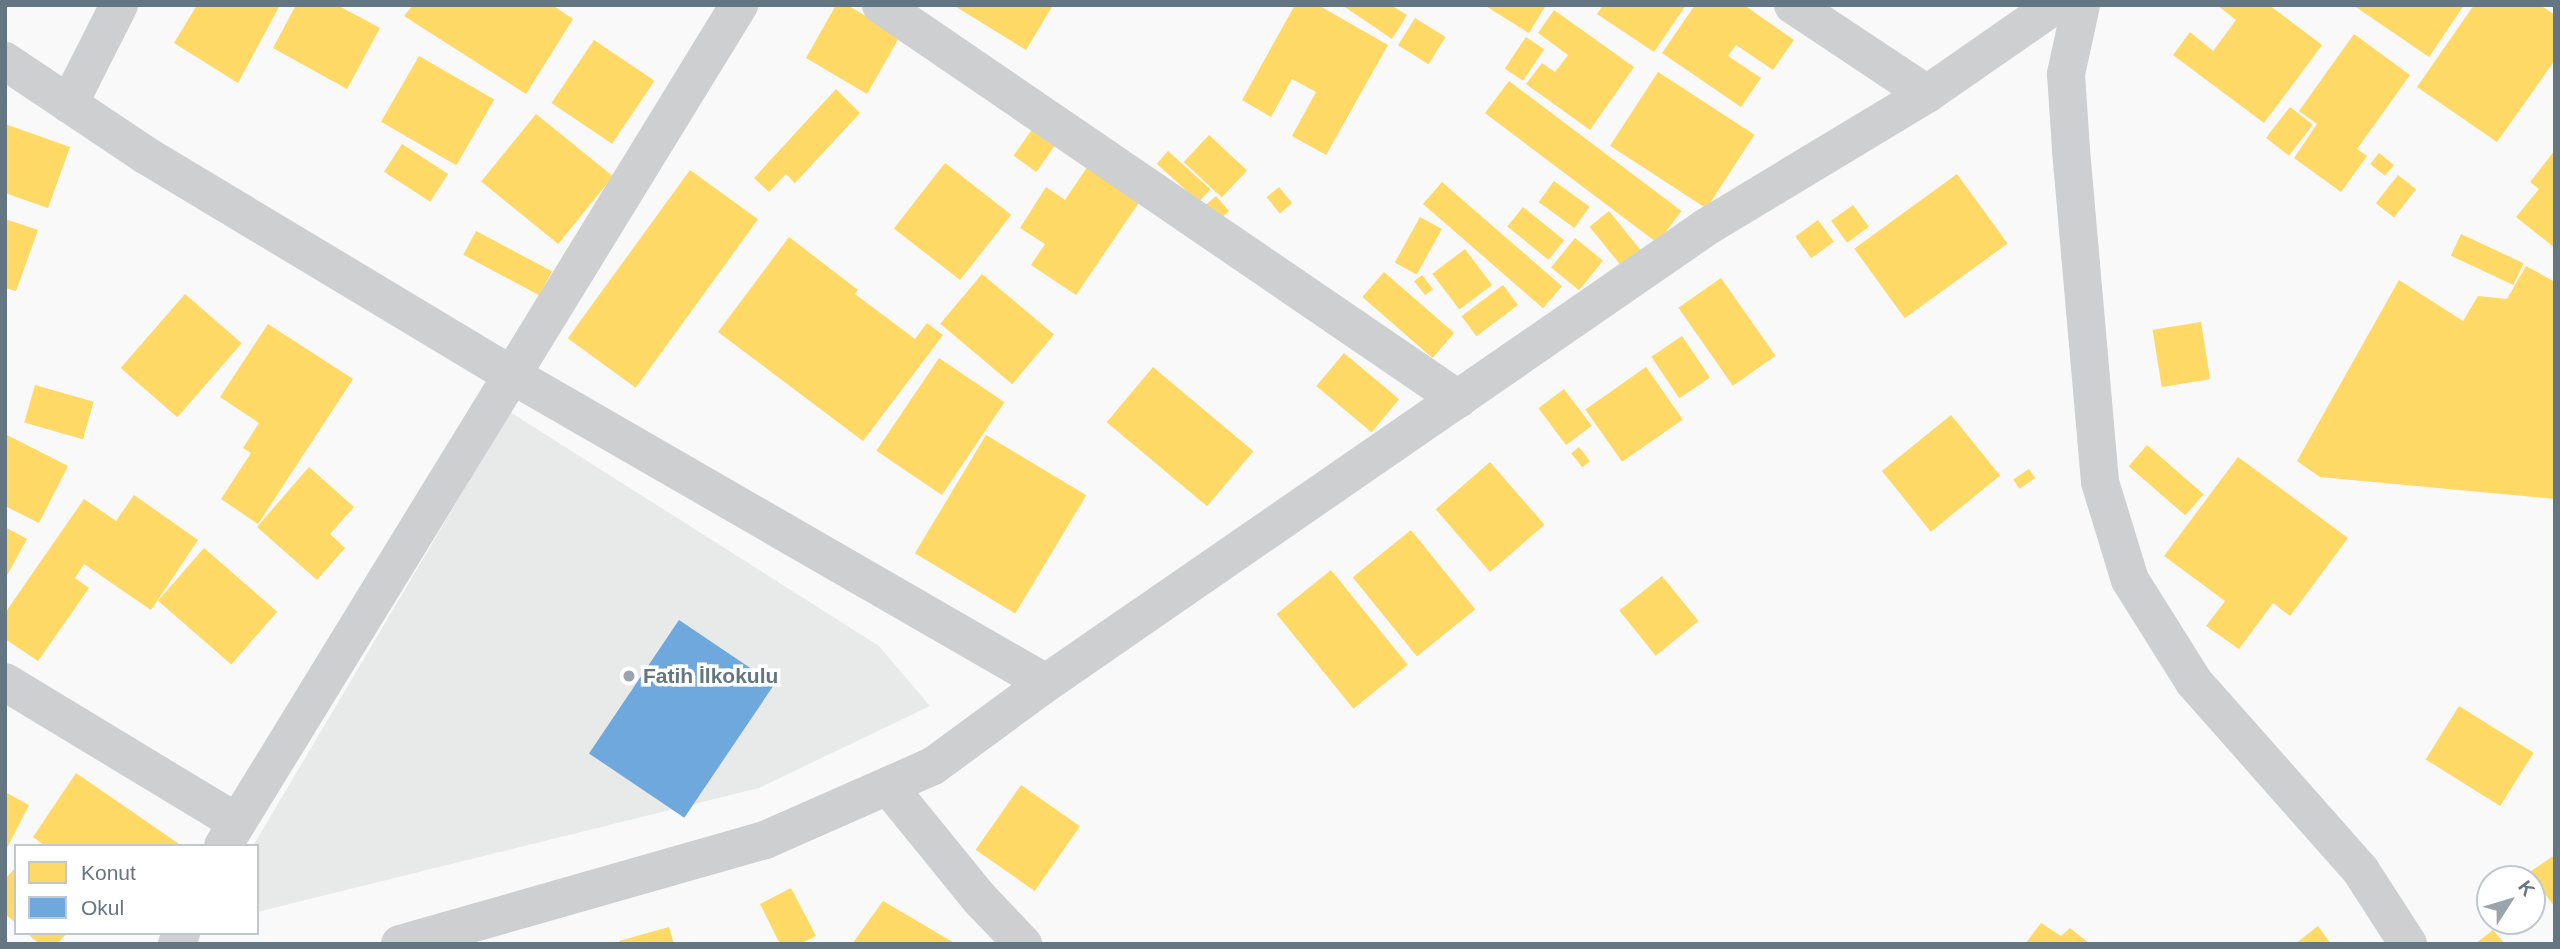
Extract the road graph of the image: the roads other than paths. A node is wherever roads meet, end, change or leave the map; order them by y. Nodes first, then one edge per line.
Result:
1 (119, 5) edge
2 (739, 5) edge
3 (881, 5) edge
4 (1793, 5) edge
5 (2055, 5) edge
6 (2081, 5) edge
7 (5, 61) edge
8 (1927, 94) junction
9 (69, 104) junction
10 (512, 375) junction
11 (1458, 399) junction
12 (5, 682) edge
13 (1046, 683) junction
14 (888, 786) junction
15 (230, 834) edge
16 (400, 944) edge
17 (1023, 944) edge
18 (2408, 944) edge

1 - 9 street
2 - 10 street
3 - 11 street
4 - 8 street
5 - 8 street
6 - 18 street
7 - 9 street
8 - 11 street
9 - 10 street
10 - 13 street
10 - 15 street
11 - 13 street
12 - 15 street
13 - 14 street
14 - 16 street
14 - 17 street

